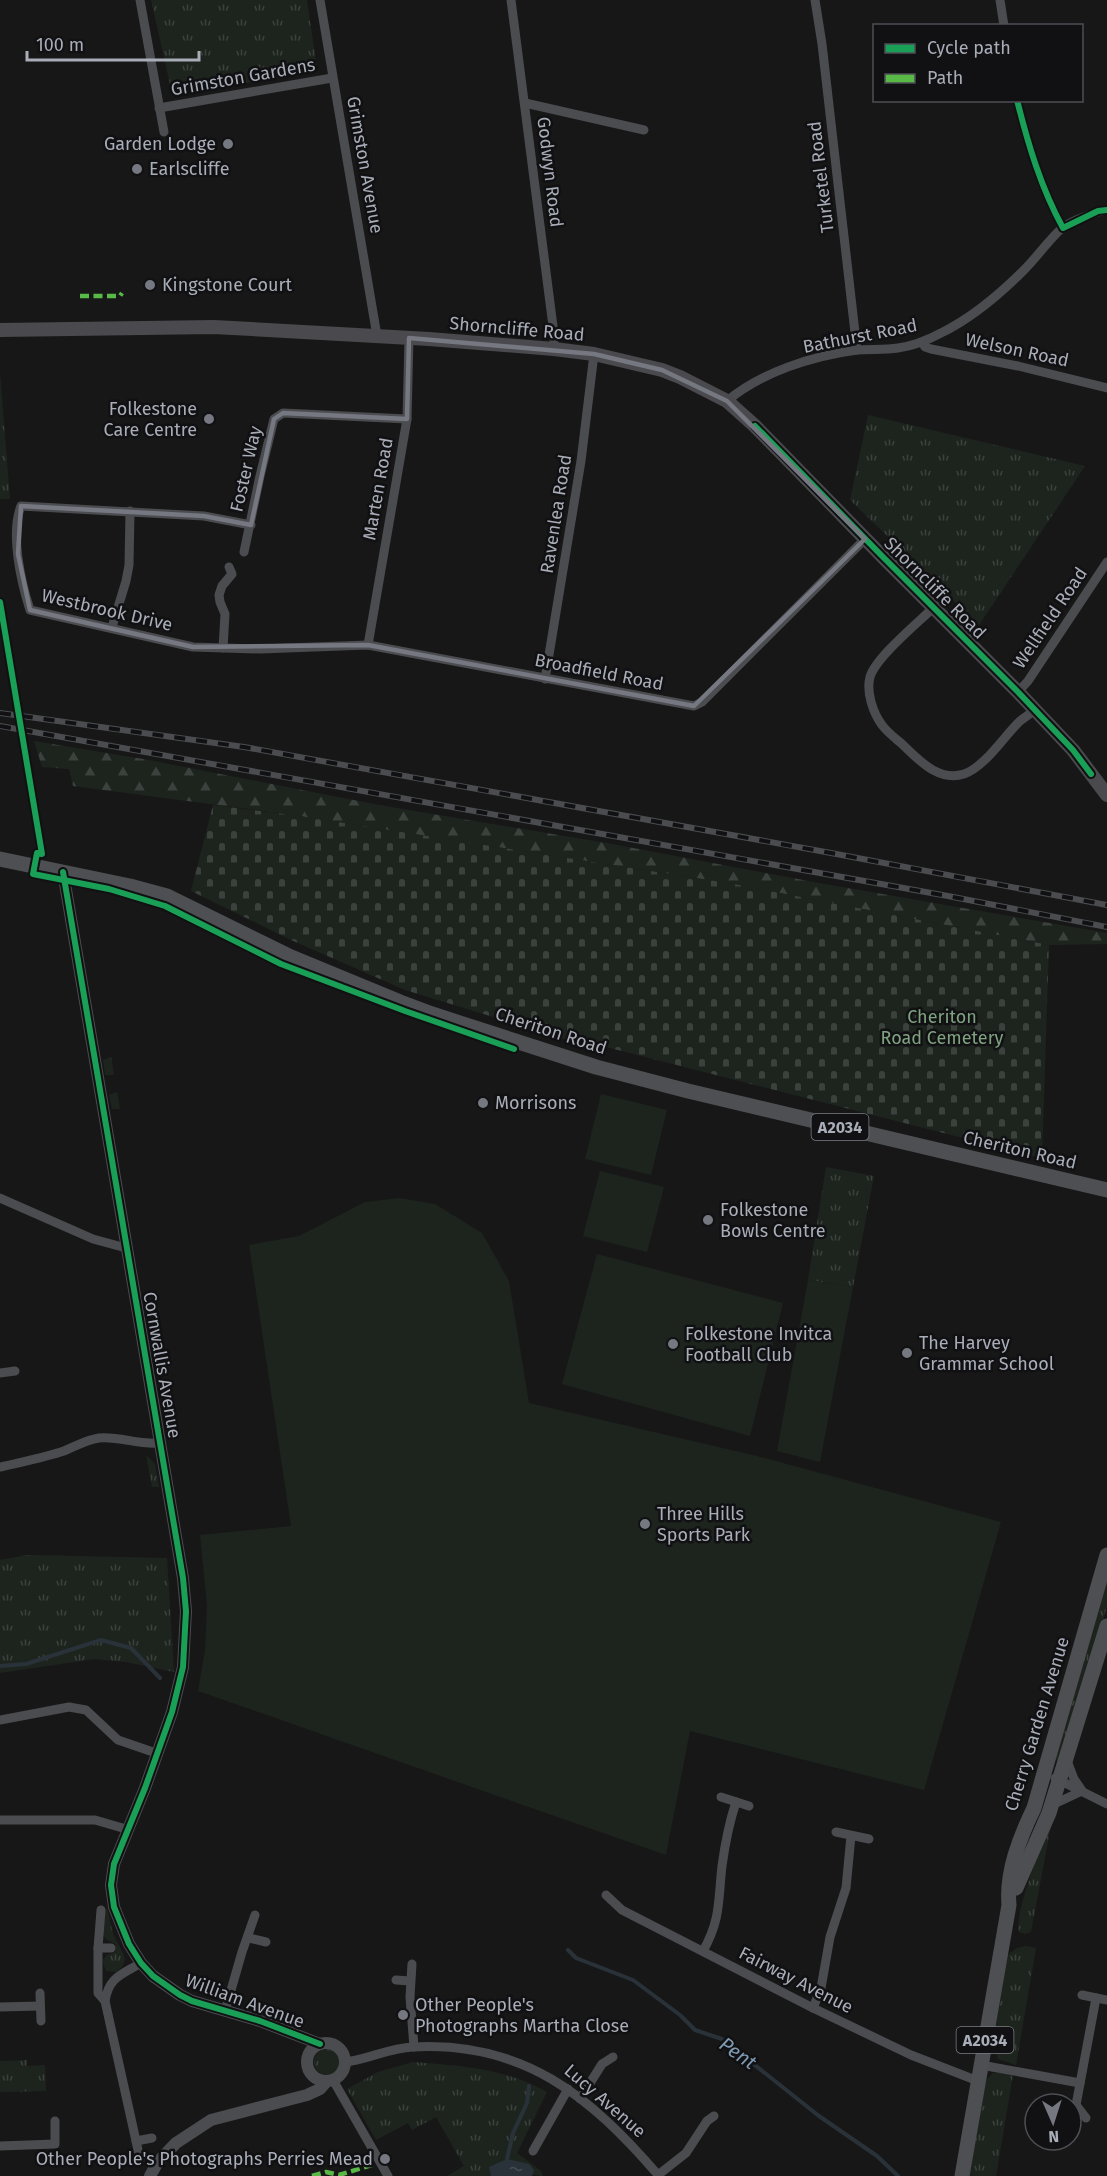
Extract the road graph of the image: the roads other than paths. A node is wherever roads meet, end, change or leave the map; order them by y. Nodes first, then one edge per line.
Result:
1 (140, 0) edge
2 (320, 0) edge
3 (511, 0) edge
4 (815, 0) edge
5 (1000, 0) edge
6 (1004, 24) edge
7 (332, 78) junction
8 (1018, 102) edge
9 (525, 103) junction
10 (159, 108) junction
11 (644, 130) dead end
12 (164, 132) dead end
13 (1107, 210) edge
14 (1063, 228) junction
15 (0, 330) edge
16 (377, 336) junction
17 (408, 338) junction
18 (922, 342) junction
19 (554, 348) junction
20 (856, 350) junction
21 (594, 354) junction
22 (1107, 388) edge
23 (727, 401) junction
24 (407, 419) junction
25 (130, 512) junction
26 (251, 525) junction
27 (865, 539) junction
28 (244, 552) dead end
29 (1107, 561) edge
30 (229, 567) dead end
31 (934, 607) junction
32 (112, 627) junction
33 (368, 645) junction
34 (223, 648) junction
35 (260, 649) joint
36 (545, 679) junction
37 (1018, 692) junction
38 (1035, 710) junction
39 (1107, 795) edge
40 (0, 859) edge
41 (63, 872) junction
42 (1107, 1190) edge
43 (0, 1198) edge
44 (126, 1248) junction
45 (15, 1371) dead end
46 (0, 1373) edge
47 (160, 1443) junction
48 (0, 1467) edge
49 (1107, 1555) edge
50 (1107, 1626) edge
51 (0, 1720) edge
52 (156, 1753) junction
53 (1066, 1756) junction
54 (1051, 1777) junction
55 (1082, 1791) junction
56 (721, 1797) dead end
57 (736, 1802) junction
58 (1107, 1804) edge
59 (749, 1806) dead end
60 (1051, 1806) junction
61 (0, 1820) edge
62 (126, 1829) junction
63 (836, 1832) dead end
64 (851, 1836) junction
65 (868, 1839) dead end
66 (117, 1855) joint
67 (606, 1895) dead end
68 (1009, 1905) junction
69 (101, 1910) dead end
70 (255, 1915) dead end
71 (249, 1938) junction
72 (266, 1942) dead end
73 (98, 1948) junction
74 (111, 1948) dead end
75 (703, 1952) junction
76 (141, 1963) junction
77 (412, 1964) dead end
78 (396, 1980) dead end
79 (410, 1981) junction
80 (40, 1994) dead end
81 (1082, 1995) dead end
82 (1096, 1998) junction
83 (1107, 2000) edge
84 (105, 2001) junction
85 (40, 2006) junction
86 (0, 2007) edge
87 (813, 2008) junction
88 (225, 2011) junction
89 (41, 2021) dead end
90 (302, 2038) junction
91 (320, 2044) junction
92 (414, 2047) junction
93 (613, 2057) dead end
94 (308, 2058) junction
95 (346, 2062) junction
96 (981, 2065) junction
97 (309, 2072) junction
98 (330, 2081) junction
99 (978, 2081) junction
100 (1080, 2083) junction
101 (568, 2089) junction
102 (1078, 2092) edge
103 (301, 2095) junction
104 (580, 2099) junction
105 (1083, 2115) edge
106 (714, 2116) dead end
107 (1086, 2118) dead end
108 (54, 2121) dead end
109 (152, 2138) dead end
110 (136, 2141) junction
111 (0, 2146) edge
112 (533, 2151) dead end
113 (140, 2159) dead end
114 (150, 2176) edge
115 (388, 2176) edge
116 (658, 2176) edge
117 (962, 2176) edge

1 - 10 street, Grimston Gardens
2 - 7 street, Grimston Avenue
3 - 9 street, Godwyn Road
4 - 20 street, Turketel Road
5 - 6 street
7 - 10 street, Grimston Gardens
7 - 16 street, Grimston Avenue
8 - 14 street
9 - 11 street
9 - 19 street, Godwyn Road
10 - 12 street, Grimston Gardens
13 - 14 street, Bathurst Road
14 - 18 street, Bathurst Road
15 - 16 main road, Shorncliffe Road
16 - 17 main road, Shorncliffe Road
17 - 19 main road, Shorncliffe Road
17 - 24 street, Marten Road
18 - 20 street, Bathurst Road
18 - 22 street, Welson Road
19 - 21 main road, Shorncliffe Road
20 - 23 street, Bathurst Road
21 - 23 main road, Shorncliffe Road
21 - 36 street, Ravenlea Road
23 - 27 main road, Shorncliffe Road
24 - 26 street, Foster Way
24 - 33 street, Marten Road
25 - 26 street, Westbrook Drive
25 - 32 street
25 - 32 street, Westbrook Drive
26 - 28 street, Foster Way
27 - 31 main road, Shorncliffe Road
27 - 36 street, Broadfield Road
29 - 37 street, Wellfield Road
30 - 34 street
31 - 37 main road, Shorncliffe Road
31 - 38 street
32 - 34 street, Westbrook Drive
33 - 35 street, Broadfield Road
33 - 36 street, Broadfield Road
34 - 35 street, Westbrook Drive
37 - 38 main road, Shorncliffe Road
38 - 39 main road, Shorncliffe Road
40 - 41 main road, Cheriton Road / A2034
41 - 42 main road, Cheriton Road / A2034
41 - 44 street, Cornwallis Avenue
43 - 44 street
44 - 47 street, Cornwallis Avenue
45 - 46 street
47 - 48 street
47 - 52 street, Cornwallis Avenue
49 - 54 main road, Cherry Garden Avenue / A2034
50 - 53 main road, Cherry Garden Avenue / A2034
51 - 52 street
52 - 62 street, Cornwallis Avenue
53 - 54 main road, Cherry Garden Avenue / A2034
53 - 55 street
54 - 55 street
54 - 60 main road, Cherry Garden Avenue / A2034
54 - 68 main road, Cherry Garden Avenue / A2034
55 - 58 street
55 - 60 street
56 - 57 street
57 - 59 street
57 - 75 street
60 - 68 main road, Cherry Garden Avenue / A2034
61 - 62 street
62 - 66 street, Cornwallis Avenue
63 - 64 street
64 - 65 street
64 - 87 street
66 - 76 street, William Avenue
67 - 75 street, Fairway Avenue
68 - 96 main road, Cherry Garden Avenue / A2034
69 - 73 street
70 - 71 street, William Avenue
71 - 72 street
71 - 88 street, William Avenue
73 - 74 street
73 - 84 street
75 - 87 street, Fairway Avenue
76 - 84 street
76 - 88 street, William Avenue
77 - 79 street
78 - 79 street
79 - 92 street
80 - 85 street
81 - 82 street
82 - 83 street
82 - 100 street
84 - 110 street
85 - 86 street
85 - 89 street
87 - 99 street, Fairway Avenue
88 - 90 street, William Avenue
90 - 91 street, William Avenue
90 - 94 street, William Avenue
91 - 94 street
91 - 95 street
92 - 95 street, Lucy Avenue
92 - 101 street, Lucy Avenue
93 - 104 street
94 - 97 street
95 - 98 street
96 - 99 main road, Cherry Garden Avenue / A2034
96 - 100 street
97 - 98 street
97 - 103 street
98 - 103 street
98 - 115 street
99 - 117 main road, Cherry Garden Avenue / A2034
100 - 102 street
101 - 104 street, Lucy Avenue
101 - 112 street
103 - 114 street
104 - 116 street, Lucy Avenue
105 - 107 street
106 - 116 street
108 - 111 street
109 - 110 street
110 - 113 street

